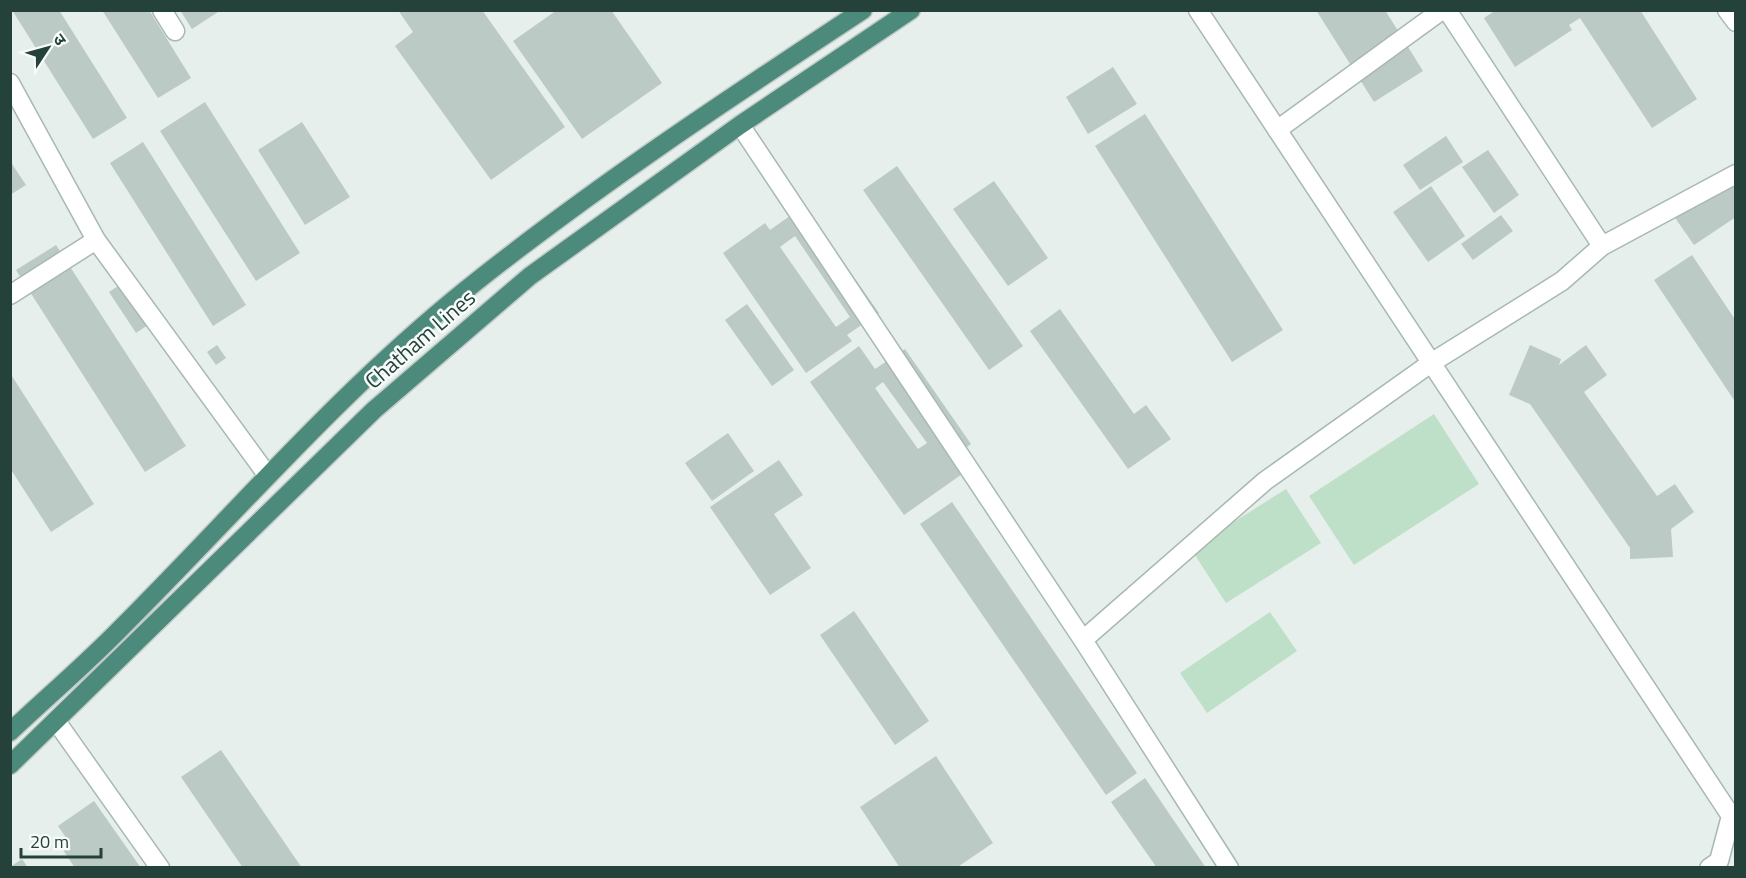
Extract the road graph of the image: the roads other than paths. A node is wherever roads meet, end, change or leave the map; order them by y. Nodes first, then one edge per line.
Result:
1 (162, 10) edge
2 (863, 10) edge
3 (911, 10) edge
4 (1198, 10) edge
5 (1442, 10) edge
6 (1448, 10) edge
7 (1726, 10) edge
8 (1736, 22) edge
9 (174, 32) dead end
10 (10, 83) edge
11 (740, 126) junction
12 (1277, 130) junction
13 (1736, 174) edge
14 (96, 240) junction
15 (1602, 246) junction
16 (10, 295) edge
17 (1431, 363) junction
18 (267, 476) junction
19 (121, 629) junction
20 (1083, 640) junction
21 (135, 644) junction
22 (56, 721) junction
23 (10, 732) edge
24 (10, 765) edge
25 (160, 867) edge
26 (1229, 867) edge
27 (1709, 867) edge

1 - 9 street
2 - 18 highway, Chatham Lines
3 - 11 highway, Chatham Lines
4 - 12 street
5 - 12 street
6 - 15 street
7 - 8 street
10 - 14 street
11 - 20 street
11 - 21 highway, Chatham Lines
12 - 17 street
13 - 15 street
14 - 16 street
14 - 18 street
15 - 17 street
17 - 20 street
17 - 27 street
18 - 19 highway, Chatham Lines
19 - 21 highway
19 - 23 highway, Chatham Lines
20 - 26 street
21 - 22 highway, Chatham Lines
22 - 24 highway, Chatham Lines
22 - 25 street

